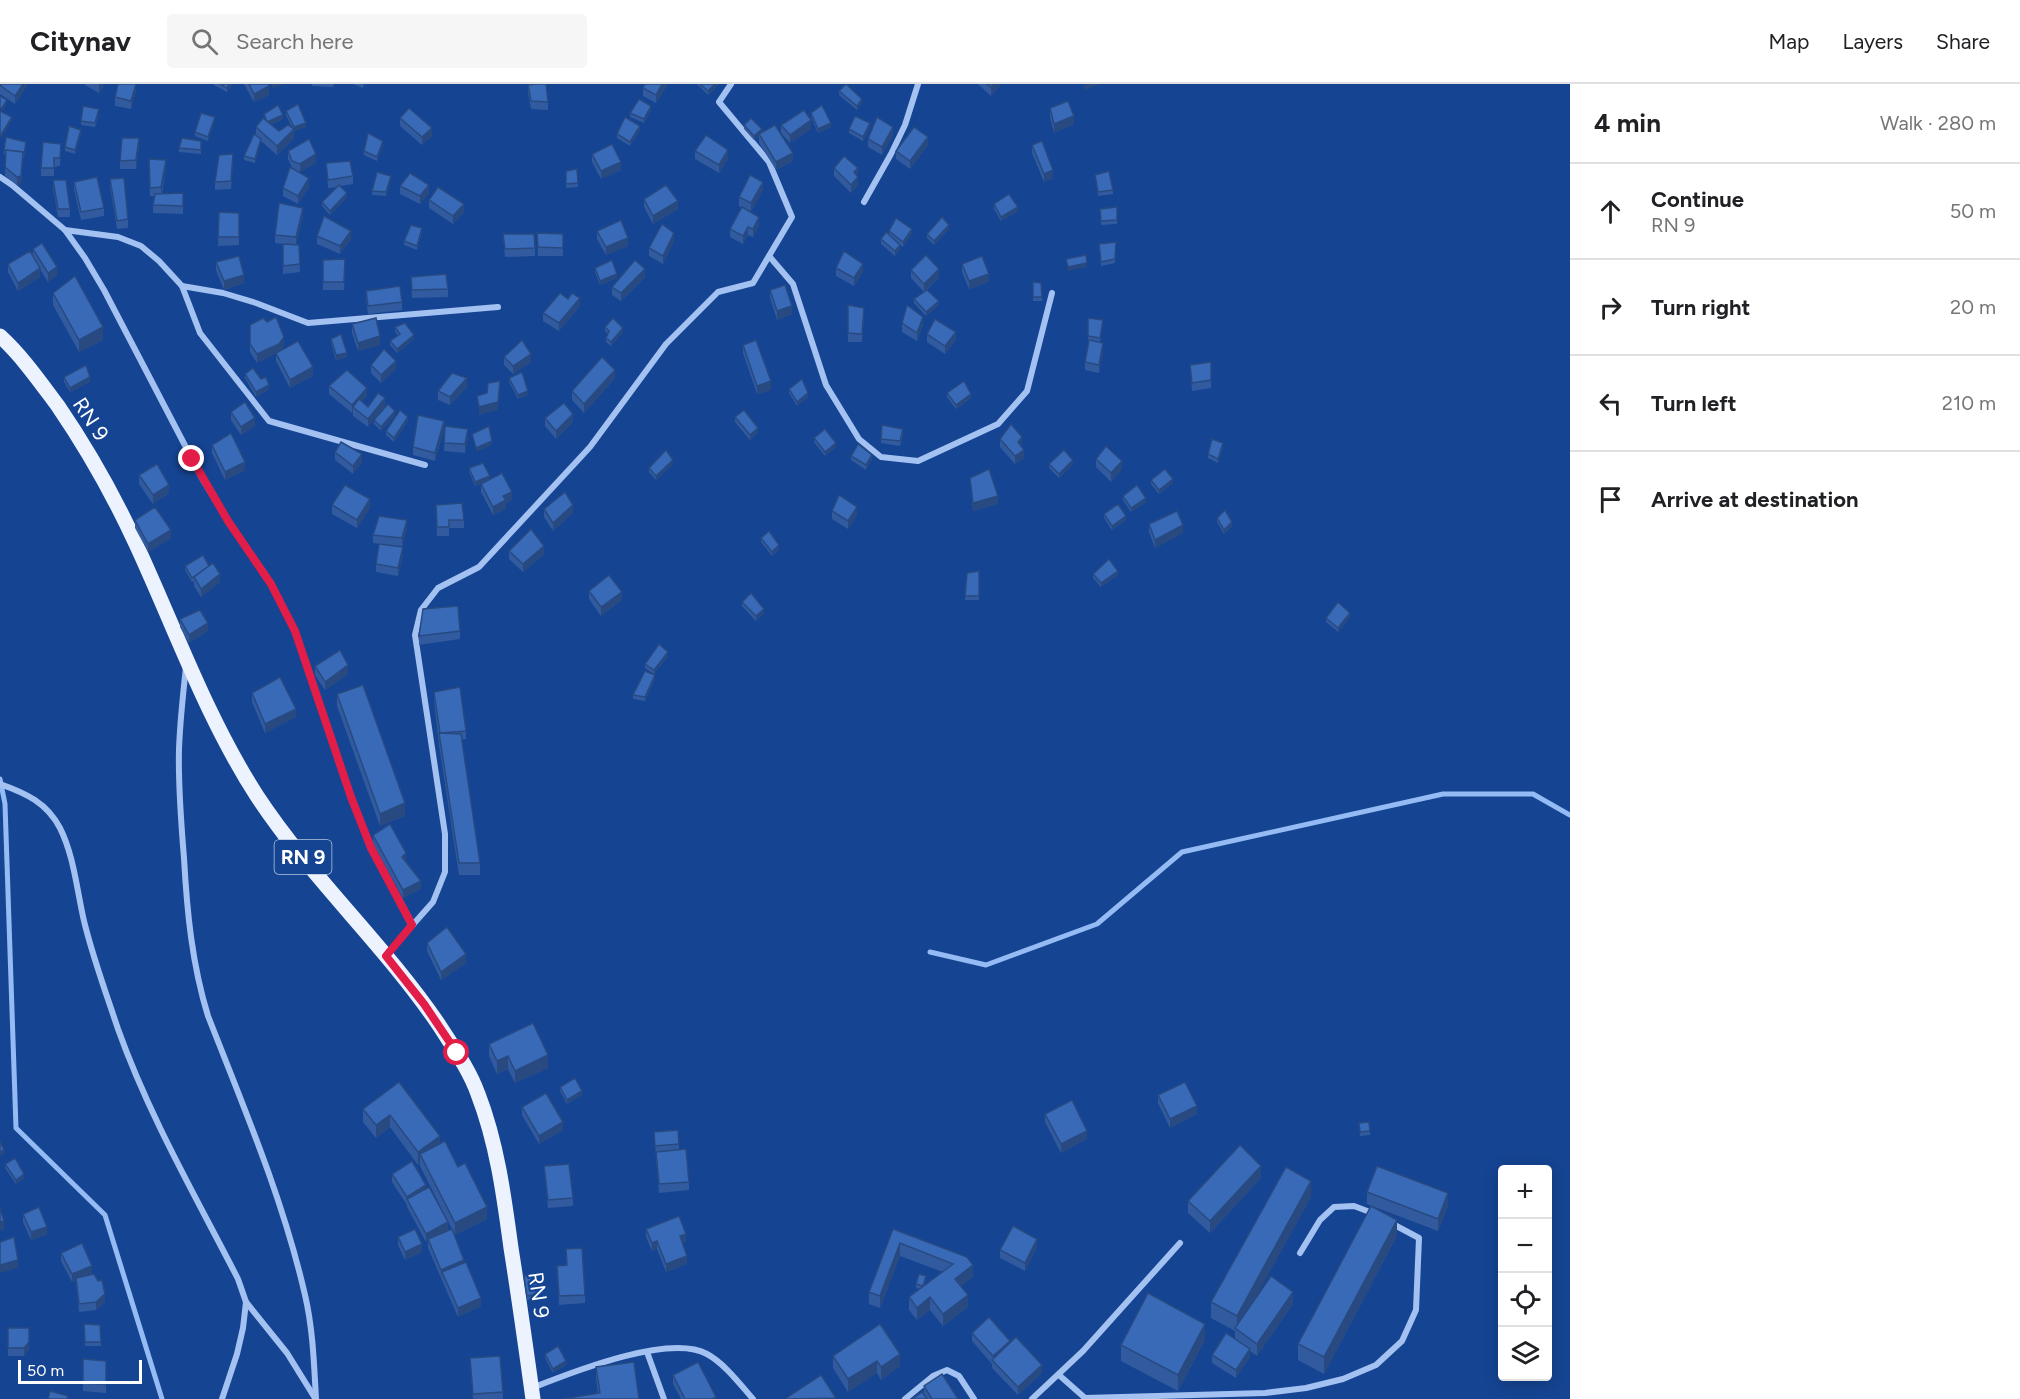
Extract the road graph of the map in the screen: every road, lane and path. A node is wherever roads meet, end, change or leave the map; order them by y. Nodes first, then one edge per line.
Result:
1 (731, 84) edge
2 (918, 84) edge
3 (0, 177) edge
4 (864, 202) dead end
5 (65, 230) junction
6 (769, 256) junction
7 (182, 286) junction
8 (1052, 293) dead end
9 (498, 307) dead end
10 (0, 336) edge
11 (425, 465) dead end
12 (187, 659) junction
13 (0, 784) edge
14 (412, 925) junction
15 (386, 956) junction
16 (1180, 1243) dead end
17 (1300, 1253) dead end
18 (246, 1302) junction
19 (646, 1352) junction
20 (1059, 1375) junction
21 (532, 1394) edge
22 (222, 1399) edge
23 (316, 1399) edge
24 (664, 1399) edge
25 (753, 1399) edge
26 (905, 1399) edge
27 (974, 1399) edge
28 (1032, 1399) edge
29 (1086, 1399) edge

1 - 6 street
2 - 4 street
3 - 5 street
5 - 7 street
5 - 14 street
6 - 8 street
6 - 14 street
7 - 9 street
7 - 11 street
10 - 12 main road, RN 9 / RN 9
12 - 15 main road, RN 9 / RN 9
12 - 23 street
13 - 18 street
14 - 15 street
15 - 21 main road, RN 9 / RN 9
16 - 20 street
17 - 29 street
18 - 22 street
18 - 23 street
19 - 21 street
19 - 24 street
19 - 25 street
20 - 28 street
20 - 29 street
26 - 27 street

